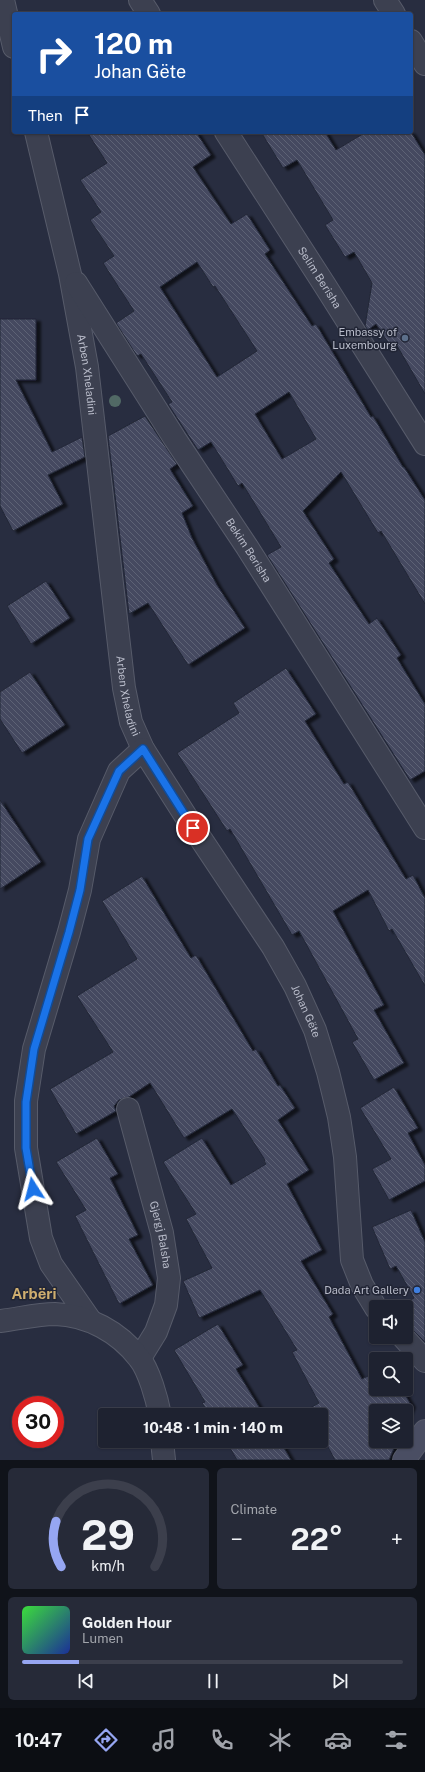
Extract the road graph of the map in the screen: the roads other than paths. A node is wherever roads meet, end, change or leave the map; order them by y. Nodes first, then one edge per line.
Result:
1 (3, 0) edge
2 (140, 0) edge
3 (385, 0) edge
4 (148, 12) edge
5 (393, 12) edge
6 (8, 32) edge
7 (413, 44) edge
8 (425, 64) edge
9 (36, 134) edge
10 (227, 134) edge
11 (70, 274) junction
12 (425, 444) edge
13 (143, 749) junction
14 (425, 828) edge
15 (128, 1109) dead end
16 (371, 1300) edge
17 (90, 1320) junction
18 (0, 1321) edge
19 (409, 1344) edge
20 (140, 1358) junction
21 (425, 1361) edge
22 (158, 1408) edge
23 (425, 1431) edge
24 (163, 1448) edge
25 (164, 1460) edge
26 (404, 1460) edge

1 - 6 street
2 - 4 street
3 - 5 street
7 - 8 street
9 - 11 street, Arben Xheladini
10 - 12 street, Selim Berisha
11 - 13 street, Arben Xheladini
11 - 14 street, Bekim Berisha
13 - 16 street, Johan Gëte
13 - 17 street, Arben Xheladini
15 - 20 street, Gjergj Balsha
17 - 18 street
17 - 20 street
19 - 21 street
20 - 22 street
23 - 26 main road
24 - 25 street

